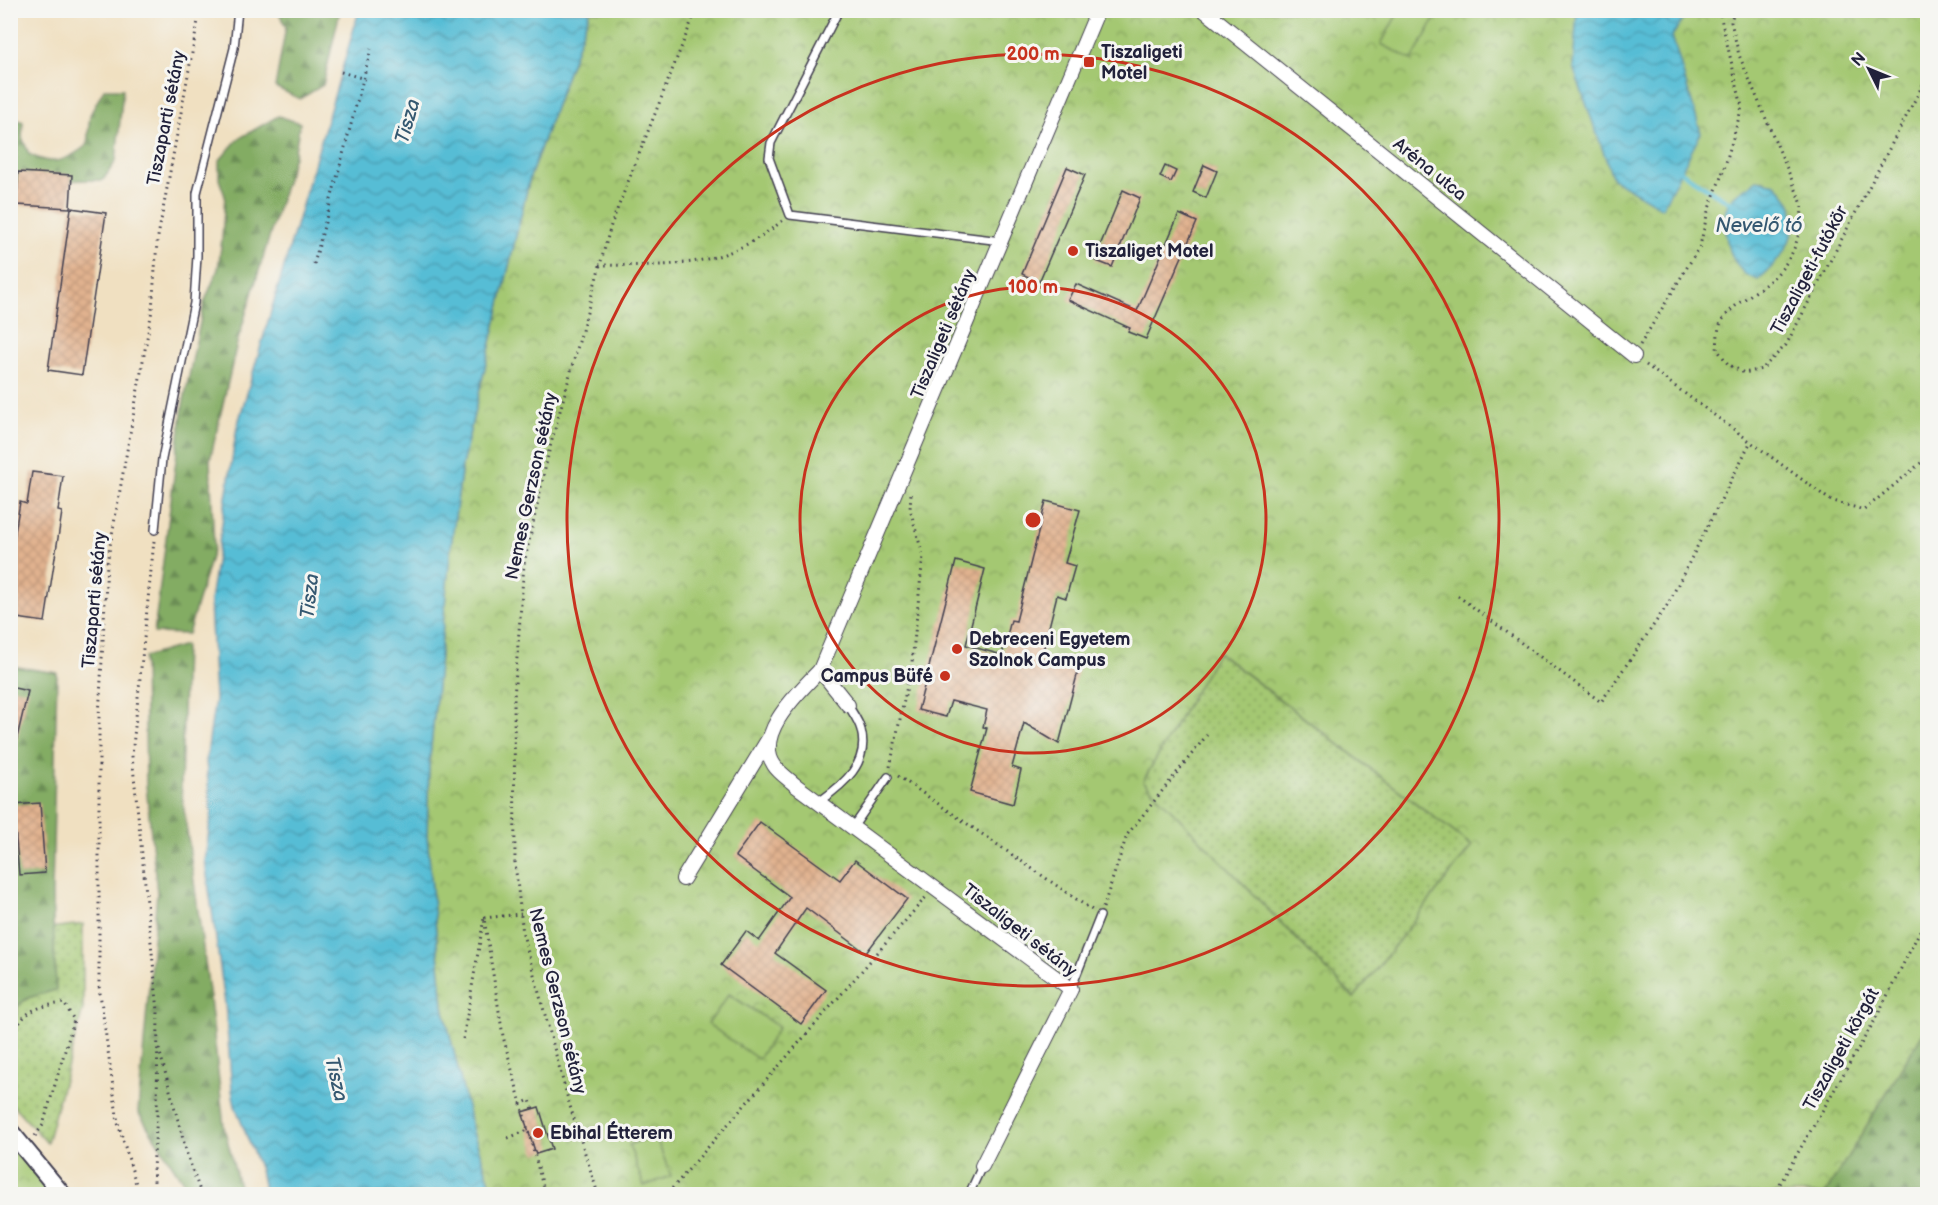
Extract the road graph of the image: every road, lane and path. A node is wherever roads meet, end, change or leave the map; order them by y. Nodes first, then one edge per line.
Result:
1 (200, 10) edge
2 (238, 10) edge
3 (696, 10) edge
4 (839, 10) edge
5 (1098, 10) edge
6 (1204, 10) edge
7 (1719, 10) edge
8 (1734, 10) edge
9 (371, 49) dead end
10 (341, 72) dead end
11 (1928, 75) edge
12 (365, 79) junction
13 (790, 214) junction
14 (1001, 242) junction
15 (314, 264) dead end
16 (599, 266) junction
17 (1634, 356) junction
18 (1750, 443) junction
19 (1928, 458) edge
20 (911, 490) dead end
21 (155, 530) joint
22 (1458, 596) dead end
23 (820, 670) junction
24 (848, 705) joint
25 (1207, 735) dead end
26 (769, 738) junction
27 (888, 777) dead end
28 (820, 801) junction
29 (854, 826) junction
30 (683, 879) dead end
31 (935, 887) junction
32 (521, 914) junction
33 (1928, 915) edge
34 (1100, 916) junction
35 (484, 918) junction
36 (1071, 989) junction
37 (463, 1039) dead end
38 (158, 1044) junction
39 (10, 1045) edge
40 (10, 1050) edge
41 (10, 1083) edge
42 (519, 1104) junction
43 (533, 1108) dead end
44 (576, 1128) junction
45 (528, 1130) junction
46 (10, 1131) edge
47 (548, 1135) dead end
48 (508, 1138) dead end
49 (25, 1150) junction
50 (982, 1166) joint
51 (62, 1194) edge
52 (139, 1194) edge
53 (155, 1194) edge
54 (201, 1194) edge
55 (545, 1194) edge
56 (598, 1194) edge
57 (662, 1194) edge
58 (969, 1194) edge
59 (1774, 1194) edge

1 - 52 path, Tiszaparti sétány
2 - 21 lane
3 - 16 path, Nemes Gerzson sétány
4 - 13 lane
5 - 14 street, Tiszaligeti sétány
6 - 17 street, Aréna utca
7 - 17 path
8 - 11 path, Tiszaligeti-futókör
9 - 12 path
10 - 12 path
12 - 15 path
13 - 14 lane
13 - 16 path
14 - 23 street, Tiszaligeti sétány
16 - 32 path, Nemes Gerzson sétány
17 - 18 path
18 - 19 path
18 - 22 path
20 - 34 path
21 - 38 path
23 - 24 street
23 - 26 street, Tiszaligeti sétány
24 - 28 lane
25 - 34 path
26 - 28 street, Tiszaligeti sétány
26 - 30 street, Tiszaligeti sétány
27 - 29 lane
28 - 29 street, Tiszaligeti sétány
29 - 31 street, Tiszaligeti sétány
31 - 36 street, Tiszaligeti sétány
31 - 57 path
32 - 35 path
32 - 44 path, Nemes Gerzson sétány
33 - 59 path, Tiszaligeti körgát
34 - 36 lane
35 - 37 path
35 - 42 path
36 - 50 street, Tiszaligeti sétány
38 - 53 path
38 - 54 path
39 - 49 path
40 - 41 path
42 - 43 path
42 - 45 path
44 - 47 path
44 - 56 path, Nemes Gerzson sétány
45 - 48 path
45 - 55 path
46 - 49 street
49 - 51 street
50 - 58 lane

